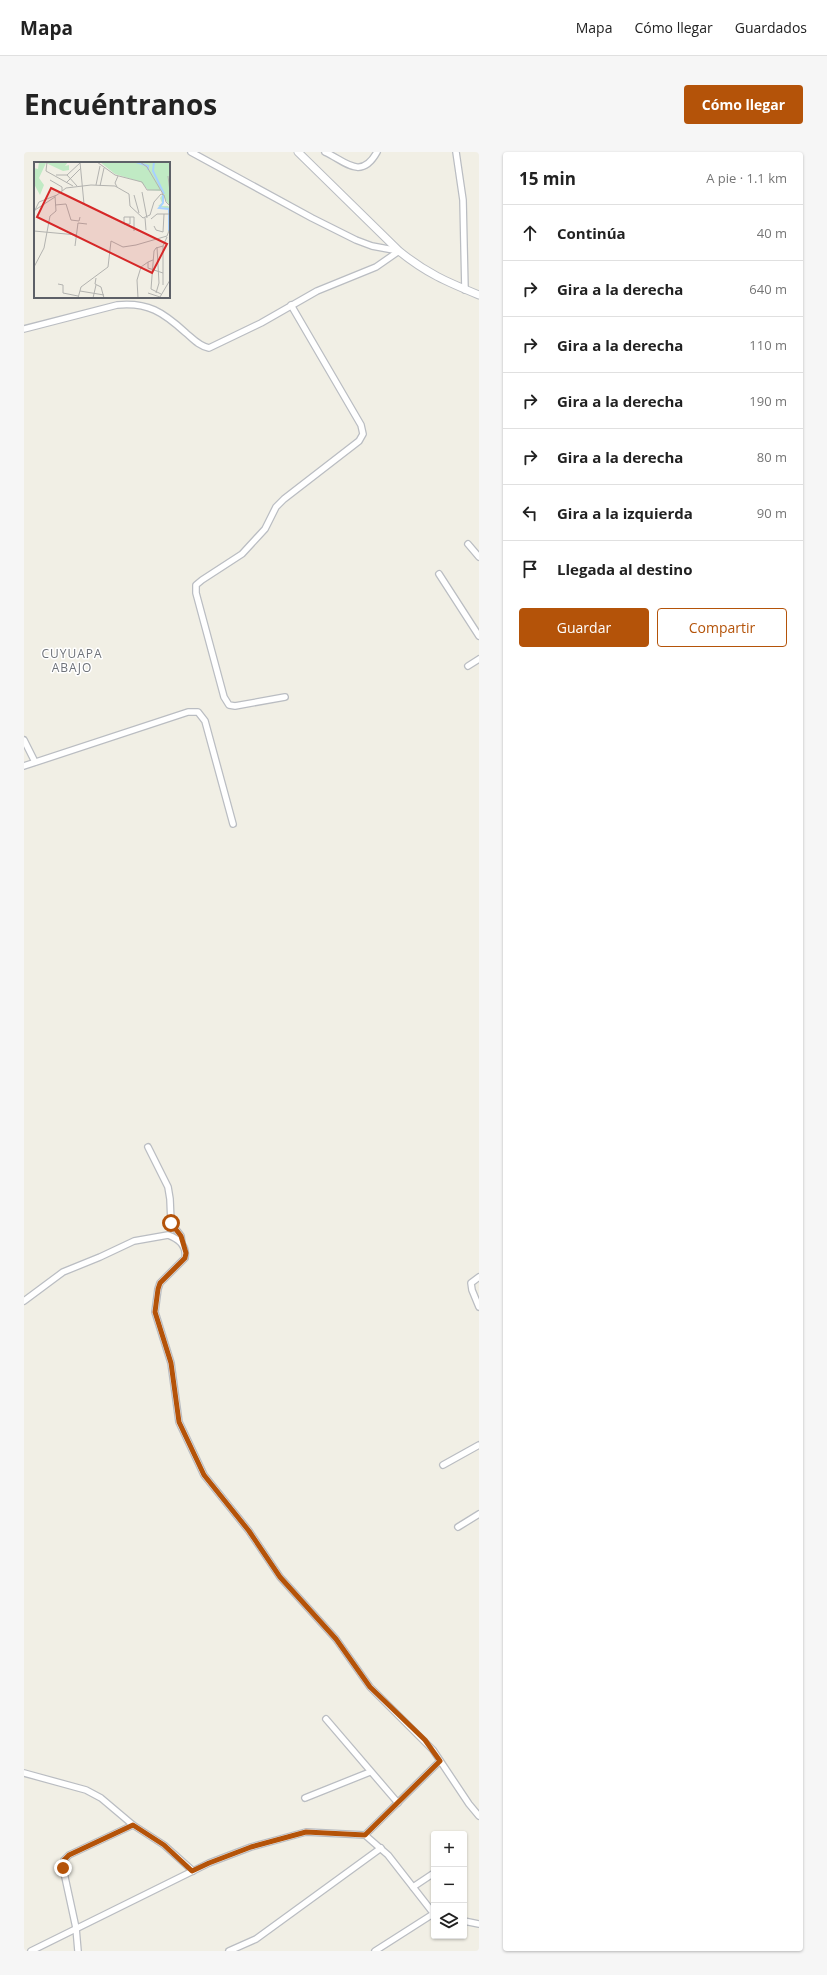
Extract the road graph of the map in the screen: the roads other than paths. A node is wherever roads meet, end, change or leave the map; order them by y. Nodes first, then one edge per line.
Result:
1 (191, 152) edge
2 (301, 152) edge
3 (325, 152) edge
4 (376, 152) edge
5 (456, 152) edge
6 (399, 251) junction
7 (465, 290) junction
8 (479, 295) edge
9 (291, 305) junction
10 (24, 329) edge
11 (468, 544) dead end
12 (479, 557) edge
13 (439, 574) dead end
14 (479, 636) edge
15 (479, 659) edge
16 (468, 666) dead end
17 (285, 697) dead end
18 (24, 740) edge
19 (34, 762) junction
20 (24, 766) edge
21 (233, 824) dead end
22 (148, 1147) dead end
23 (182, 1243) junction
24 (479, 1277) edge
25 (24, 1301) edge
26 (479, 1308) edge
27 (479, 1445) edge
28 (443, 1465) dead end
29 (479, 1514) edge
30 (458, 1527) dead end
31 (326, 1719) dead end
32 (440, 1761) junction
33 (370, 1772) junction
34 (24, 1773) edge
35 (305, 1798) dead end
36 (398, 1803) junction
37 (479, 1816) edge
38 (133, 1825) junction
39 (365, 1835) junction
40 (381, 1848) junction
41 (192, 1871) junction
42 (431, 1875) edge
43 (413, 1887) junction
44 (431, 1911) edge
45 (431, 1915) edge
46 (467, 1922) edge
47 (479, 1924) edge
48 (76, 1928) junction
49 (31, 1951) edge
50 (78, 1951) edge
51 (229, 1951) edge
52 (375, 1951) edge

1 - 6 street
2 - 6 street
3 - 4 street
5 - 7 street
6 - 7 street
6 - 9 street
7 - 8 street
9 - 10 street
9 - 17 street
11 - 12 street
13 - 14 street
15 - 16 street
18 - 19 street
19 - 20 street
19 - 21 street
22 - 23 street
23 - 25 street
23 - 32 street
24 - 26 street
27 - 28 street
29 - 30 street
31 - 33 street
32 - 36 street
32 - 37 street
33 - 35 street
33 - 36 street
34 - 38 street
36 - 39 street
38 - 41 street
38 - 48 street
39 - 40 street
39 - 41 street
40 - 43 street
40 - 51 street
41 - 48 street
42 - 43 street
43 - 44 street
45 - 52 street
46 - 47 street
48 - 49 street
48 - 50 street

